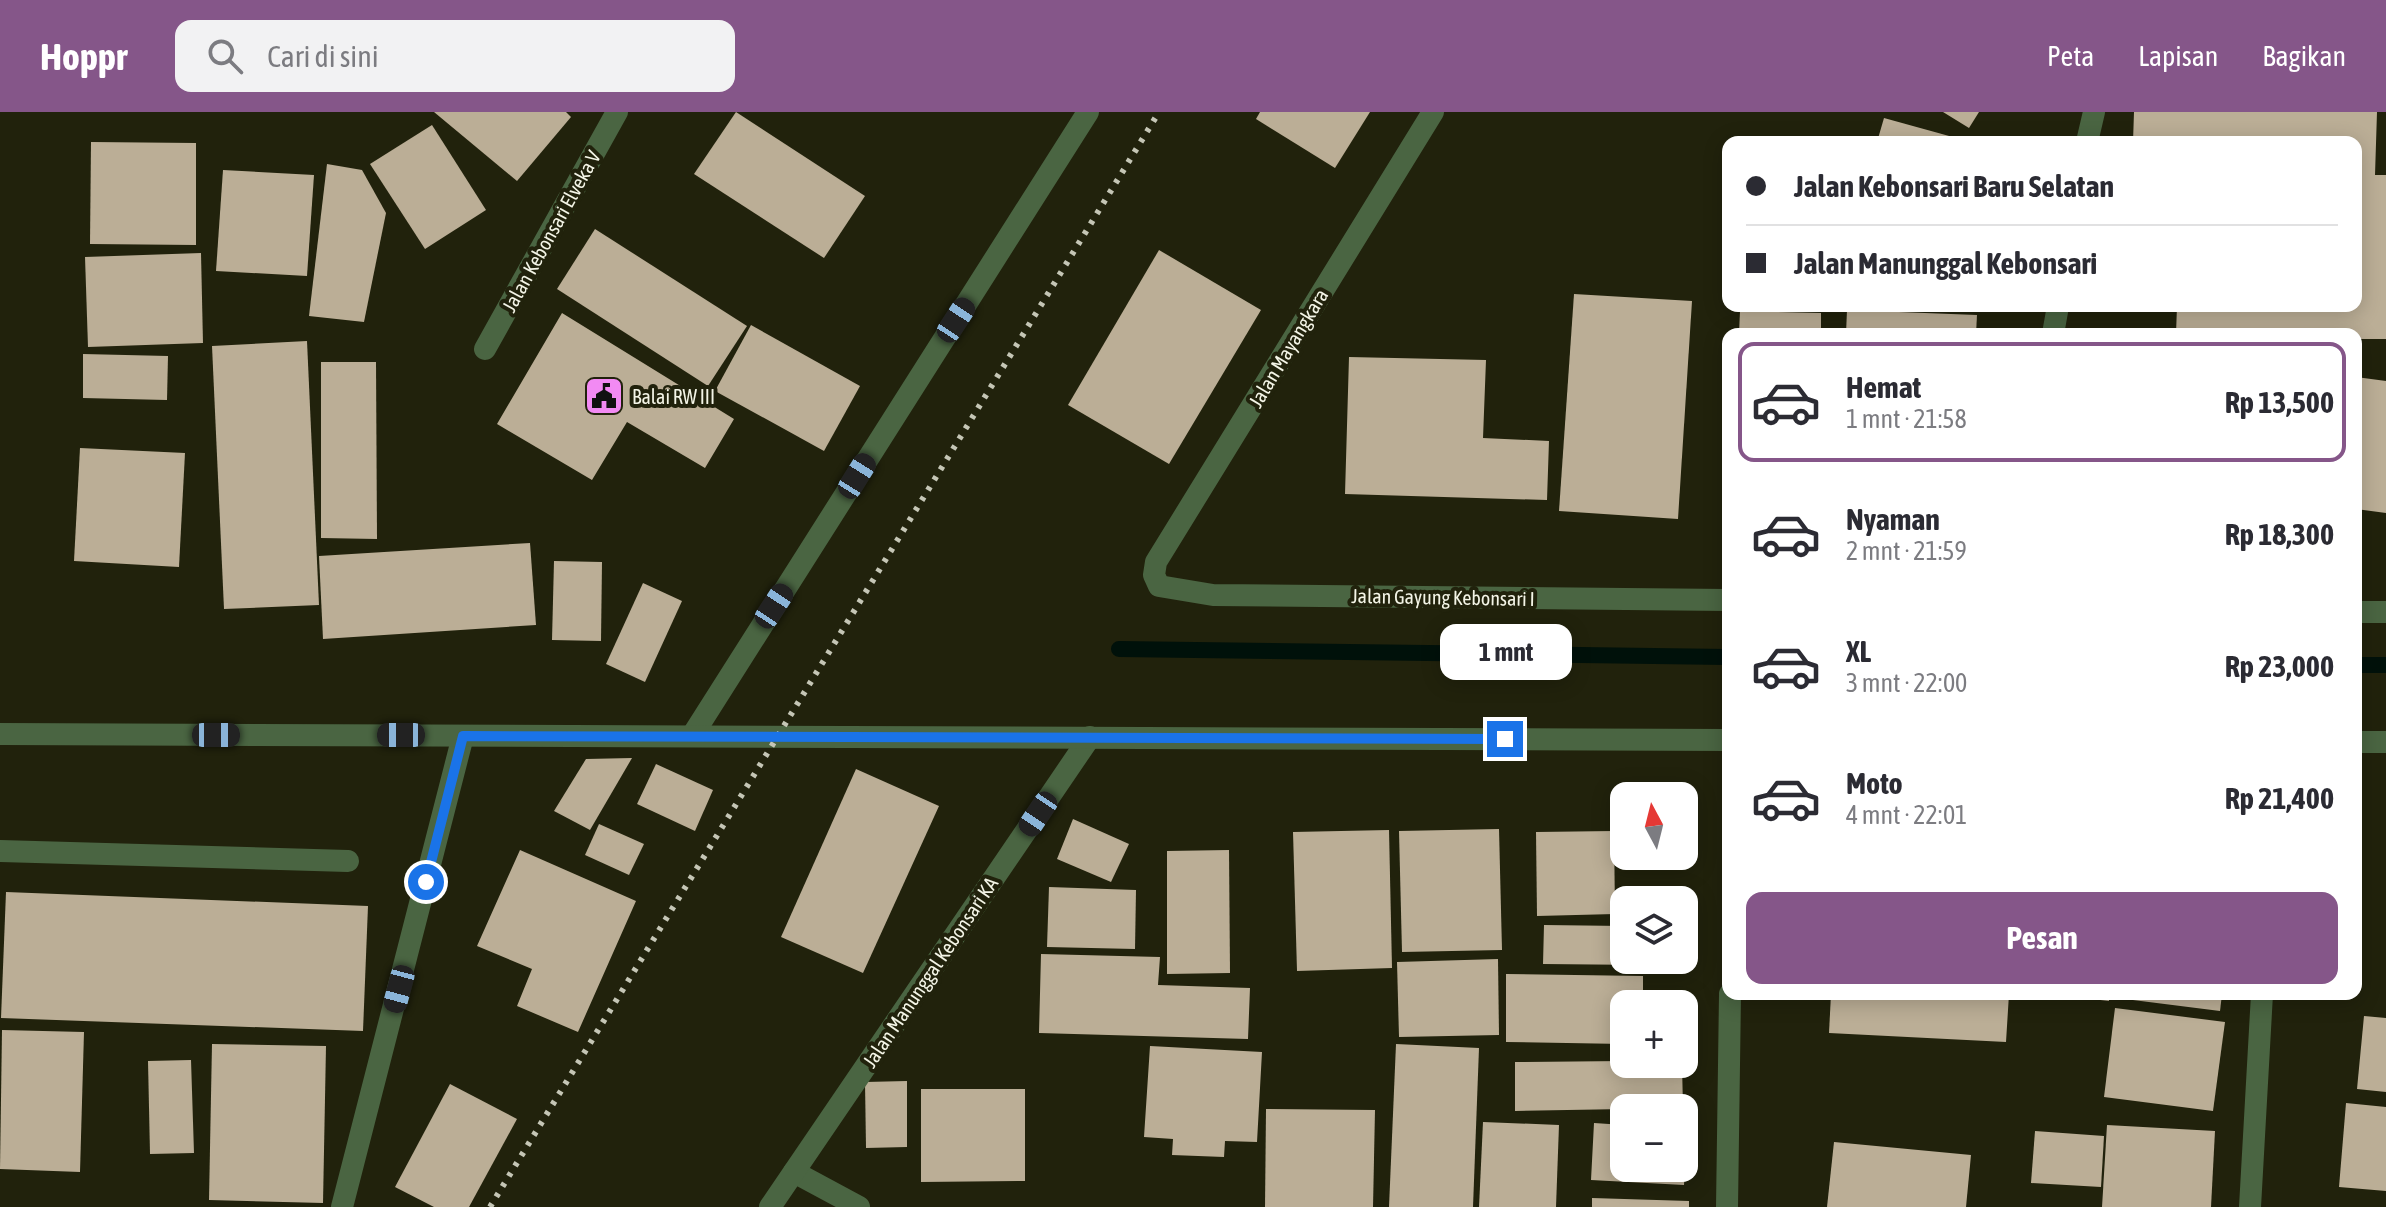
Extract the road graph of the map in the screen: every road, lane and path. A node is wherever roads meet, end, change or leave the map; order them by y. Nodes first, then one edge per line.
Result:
1 (617, 112) edge
2 (1088, 112) edge
3 (1433, 112) edge
4 (2094, 112) edge
5 (2088, 136) edge
6 (485, 349) dead end
7 (1159, 586) joint
8 (1722, 600) edge
9 (2362, 612) edge
10 (2386, 612) edge
11 (0, 734) edge
12 (463, 736) junction
13 (692, 736) junction
14 (1090, 737) junction
15 (1722, 740) edge
16 (2362, 742) edge
17 (2386, 742) edge
18 (0, 851) edge
19 (348, 861) dead end
20 (1730, 1000) edge
21 (2262, 1000) edge
22 (794, 1172) junction
23 (342, 1207) edge
24 (770, 1207) edge
25 (859, 1207) edge
26 (1727, 1207) edge
27 (2250, 1207) edge

1 - 6 street, Jalan Kebonsari Elveka V
2 - 13 street
3 - 7 street, Jalan Mayangkara
4 - 5 street
7 - 8 street, Jalan Gayung Kebonsari I
9 - 10 street
11 - 12 street
12 - 13 street
12 - 23 street
13 - 14 street
14 - 15 street
14 - 22 street, Jalan Manunggal Kebonsari KA
16 - 17 street
18 - 19 street
20 - 26 street
21 - 27 street
22 - 24 street, Jalan Manunggal Kebonsari KA
22 - 25 street

